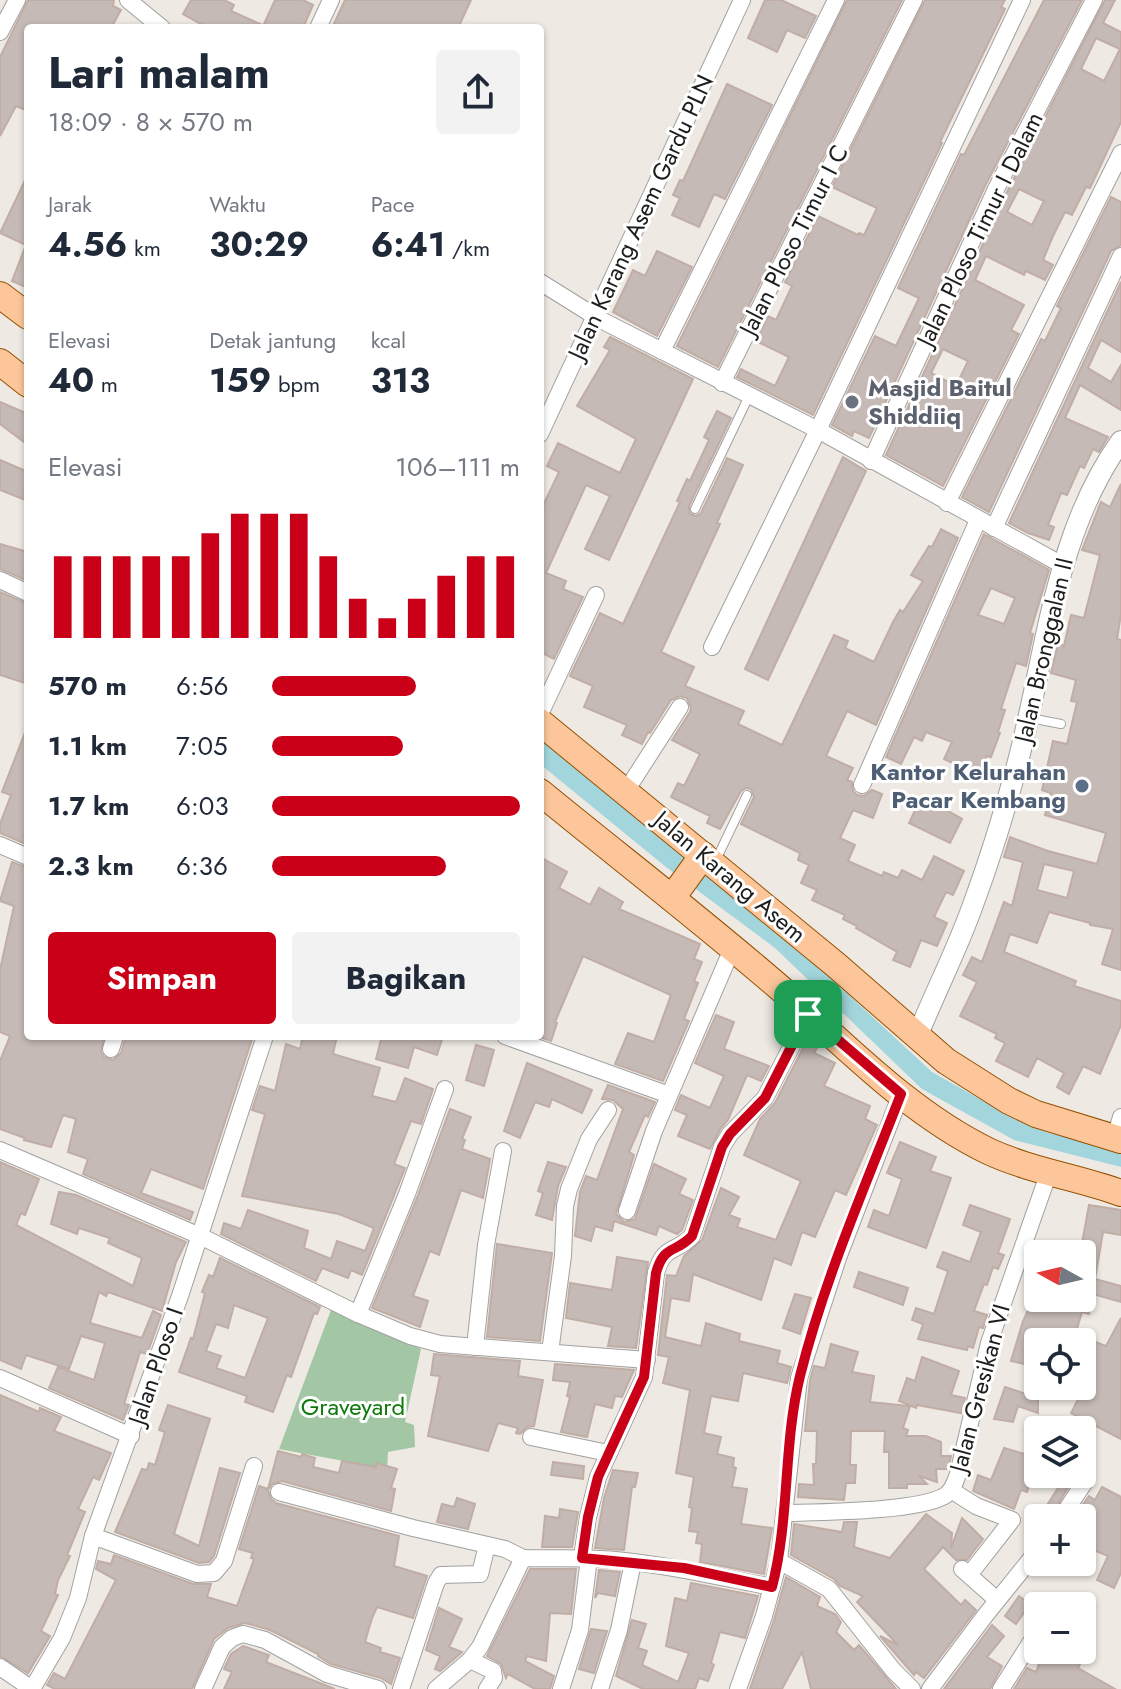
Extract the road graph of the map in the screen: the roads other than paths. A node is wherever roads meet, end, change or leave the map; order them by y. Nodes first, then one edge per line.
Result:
1 (17, 0) edge
2 (128, 0) edge
3 (331, 0) edge
4 (742, 0) edge
5 (836, 0) edge
6 (914, 0) edge
7 (1022, 0) edge
8 (1094, 0) edge
9 (157, 24) edge
10 (320, 24) edge
11 (0, 32) edge
12 (1121, 153) edge
13 (1121, 256) edge
14 (544, 284) edge
15 (0, 295) edge
16 (24, 313) edge
17 (595, 316) junction
18 (662, 351) junction
19 (0, 362) edge
20 (24, 381) edge
21 (722, 383) junction
22 (749, 396) junction
23 (544, 425) edge
24 (818, 430) junction
25 (1119, 446) edge
26 (871, 461) junction
27 (947, 503) junction
28 (695, 509) dead end
29 (978, 520) junction
30 (994, 528) junction
31 (1064, 566) junction
32 (0, 580) edge
33 (24, 591) edge
34 (596, 595) dead end
35 (712, 647) dead end
36 (544, 706) edge
37 (680, 707) dead end
38 (1029, 718) junction
39 (1061, 724) dead end
40 (544, 725) edge
41 (862, 785) dead end
42 (626, 791) junction
43 (544, 795) edge
44 (747, 795) dead end
45 (0, 845) edge
46 (24, 855) edge
47 (705, 859) junction
48 (672, 897) junction
49 (732, 949) junction
50 (808, 1014) junction
51 (917, 1037) junction
52 (264, 1040) edge
53 (516, 1040) edge
54 (445, 1089) dead end
55 (901, 1094) junction
56 (669, 1095) junction
57 (608, 1110) dead end
58 (1119, 1132) edge
59 (0, 1150) edge
60 (503, 1151) dead end
61 (1049, 1172) junction
62 (1121, 1193) edge
63 (627, 1211) dead end
64 (200, 1236) junction
65 (358, 1314) junction
66 (475, 1347) junction
67 (550, 1352) junction
68 (647, 1360) junction
69 (0, 1378) edge
70 (131, 1436) junction
71 (531, 1437) dead end
72 (608, 1453) junction
73 (254, 1466) dead end
74 (951, 1490) junction
75 (279, 1492) dead end
76 (786, 1513) junction
77 (93, 1536) junction
78 (487, 1545) junction
79 (523, 1558) junction
80 (586, 1558) junction
81 (779, 1561) junction
82 (633, 1562) junction
83 (1024, 1567) edge
84 (772, 1587) junction
85 (997, 1600) junction
86 (1024, 1653) edge
87 (470, 1660) junction
88 (0, 1667) edge
89 (909, 1688) edge
90 (32, 1689) edge
91 (203, 1689) edge
92 (378, 1689) edge
93 (401, 1689) edge
94 (436, 1689) edge
95 (487, 1689) edge
96 (561, 1689) edge
97 (600, 1689) edge
98 (738, 1689) edge
99 (930, 1689) edge
100 (1001, 1689) edge

1 - 11 street
2 - 9 street
3 - 10 street
4 - 17 street, Jalan Karang Asem Gardu PLN
5 - 18 street
6 - 21 street, Jalan Ploso Timur I C
7 - 24 street
8 - 26 street, Jalan Ploso Timur I Dalam
12 - 27 street
13 - 30 street
14 - 17 street
15 - 16 main road
17 - 18 street
17 - 23 street, Jalan Karang Asem Gardu PLN
18 - 21 street
19 - 20 main road
21 - 22 street
22 - 24 street
22 - 28 lane
24 - 26 street
24 - 35 street
25 - 31 street, Jalan Bronggalan II
26 - 27 street
27 - 29 street
29 - 30 street
29 - 41 street
30 - 31 street
31 - 38 street, Jalan Bronggalan II
32 - 33 street
34 - 36 street
37 - 42 street
38 - 39 lane
38 - 51 street, Jalan Bronggalan II
40 - 42 main road, Jalan Karang Asem
42 - 47 main road, Jalan Karang Asem
43 - 48 main road
44 - 47 lane
45 - 46 street
47 - 48 main road
47 - 51 main road, Jalan Karang Asem
48 - 49 main road
49 - 50 main road
49 - 56 street
50 - 55 main road
50 - 68 street
51 - 58 main road, Jalan Karang Asem
52 - 64 street, Jalan Ploso I
53 - 56 street
54 - 65 street
55 - 61 main road
55 - 76 street
56 - 63 street
57 - 67 street
59 - 64 street
60 - 66 street
61 - 62 main road
61 - 74 street, Jalan Gresikan VI
64 - 65 street
64 - 70 street, Jalan Ploso I
65 - 66 street
66 - 67 street
67 - 68 street
68 - 72 street
69 - 70 street
70 - 77 street, Jalan Ploso I
71 - 72 street
72 - 80 street
73 - 77 street
74 - 76 street, Jalan Gresikan VI
74 - 85 street
75 - 78 street
76 - 81 street
77 - 90 street, Jalan Ploso I
78 - 79 street
78 - 93 street
79 - 80 street
79 - 87 street
80 - 82 street
80 - 96 street
81 - 84 street
81 - 89 street
82 - 84 street
82 - 97 street
83 - 85 street
84 - 98 street
85 - 99 street
86 - 100 street
87 - 94 street
87 - 95 street
88 - 90 street
91 - 92 street

